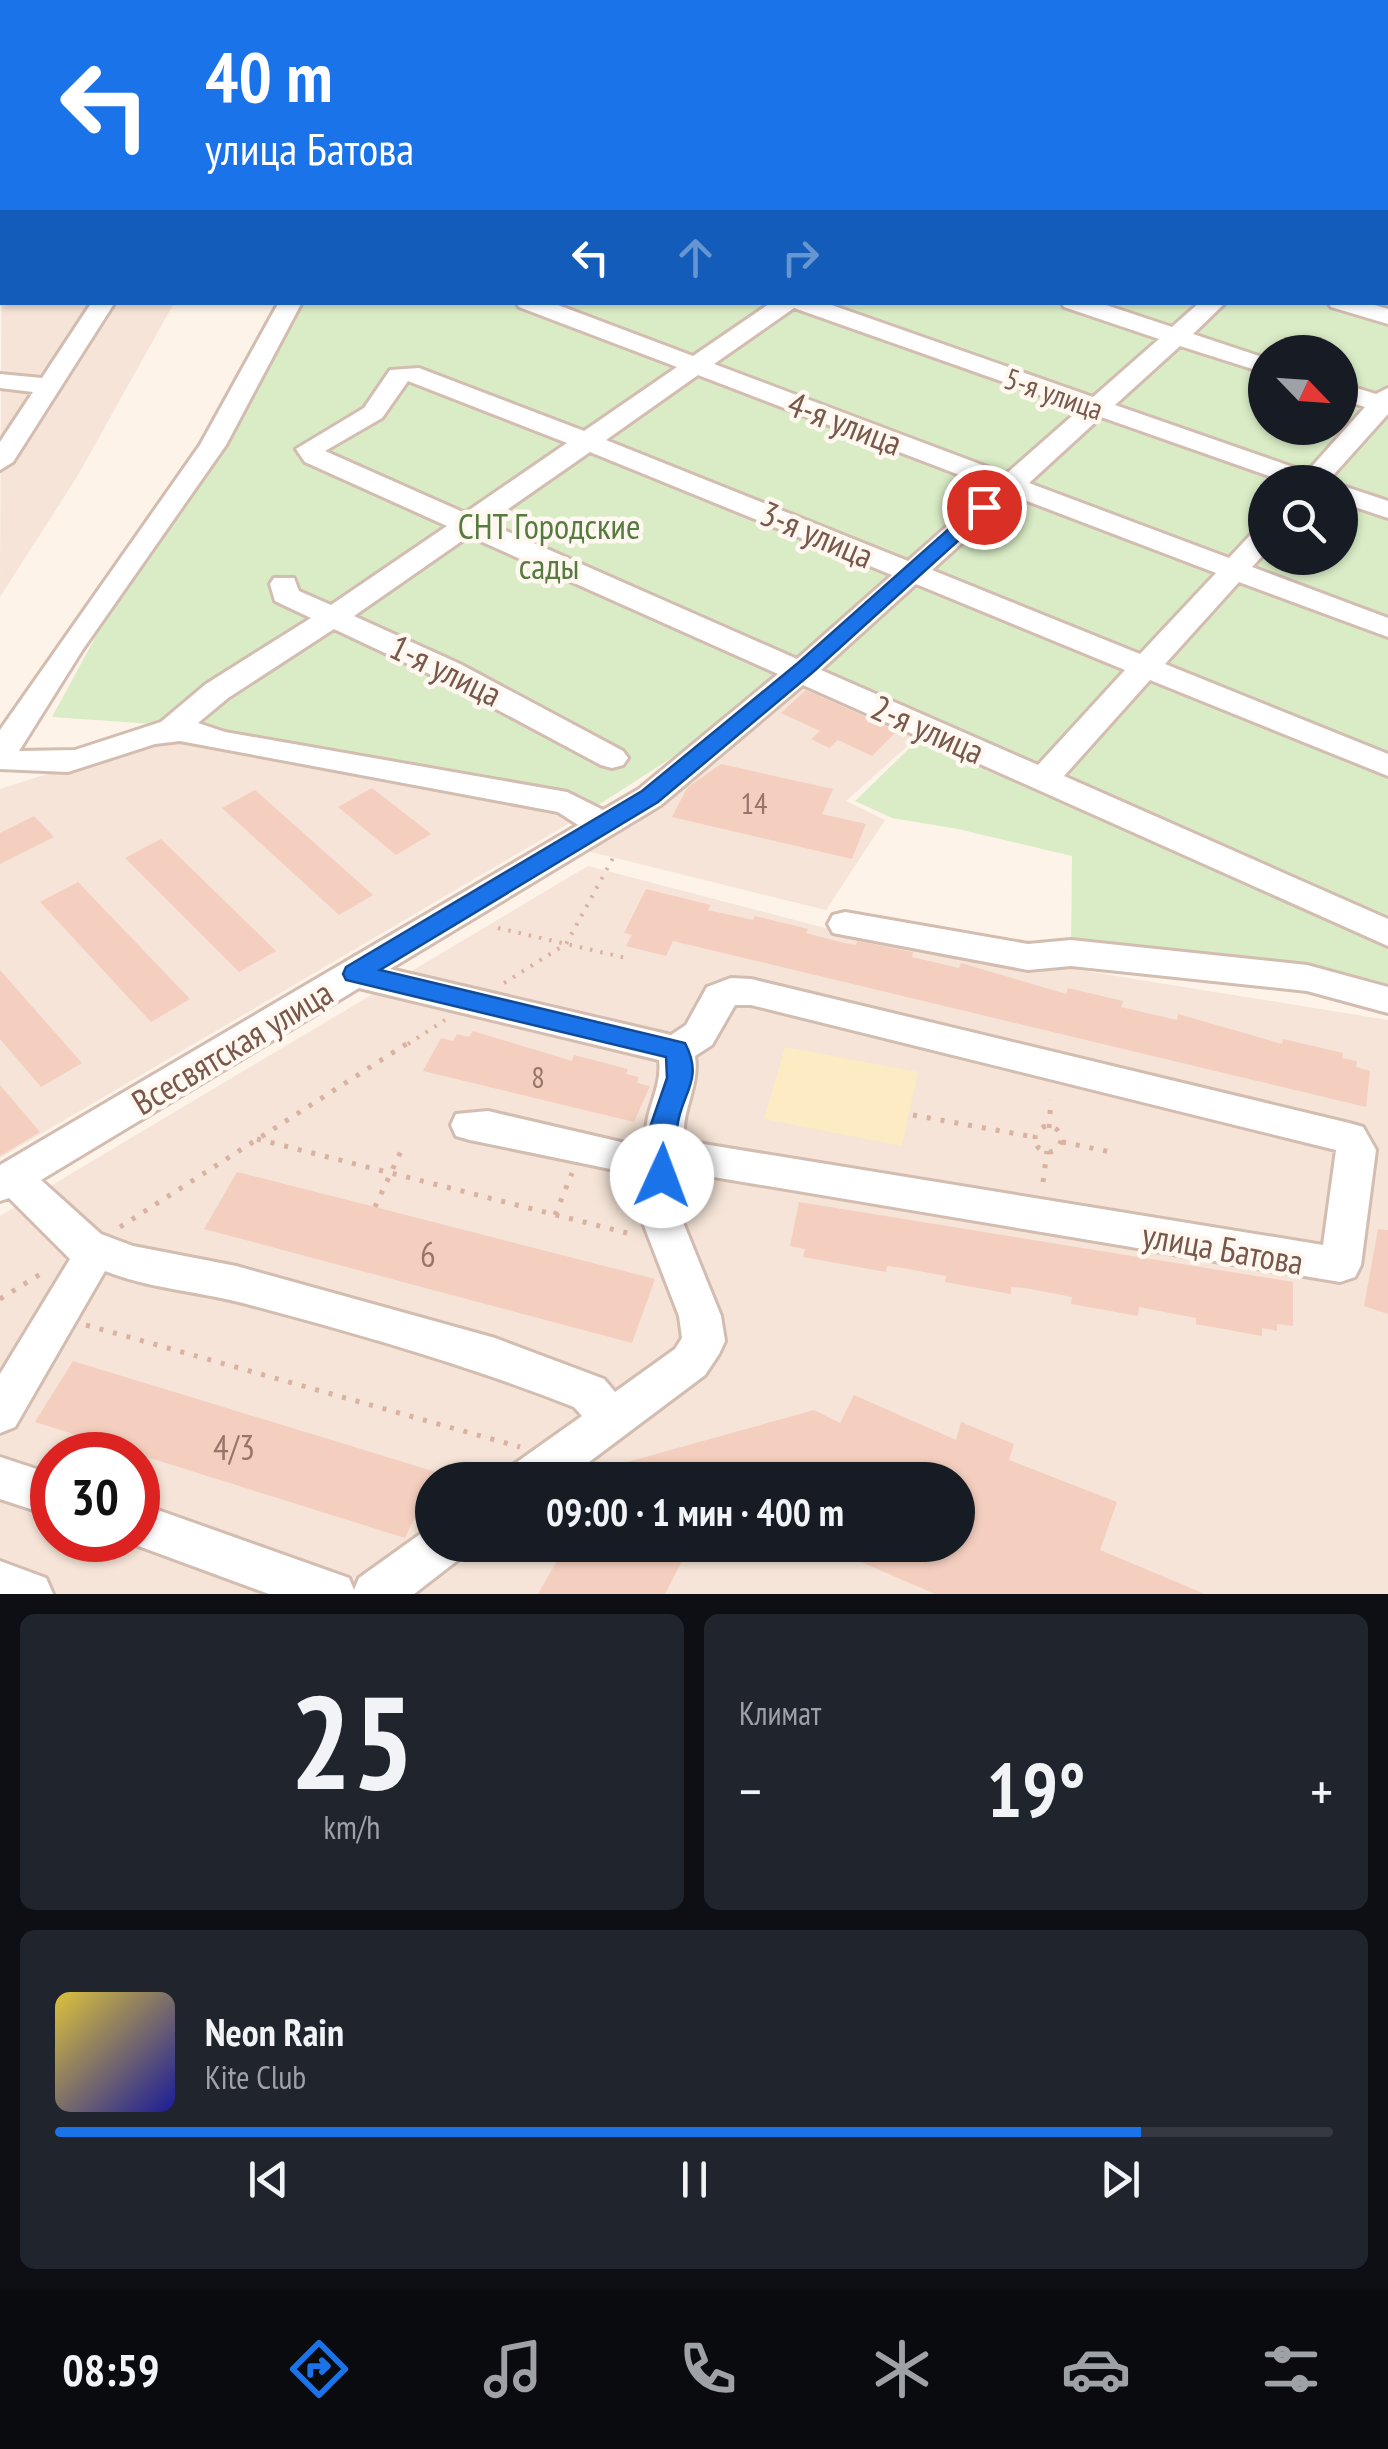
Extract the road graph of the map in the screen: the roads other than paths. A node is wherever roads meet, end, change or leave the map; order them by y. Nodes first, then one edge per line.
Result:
1 (102, 305) edge
2 (289, 305) edge
3 (534, 305) edge
4 (784, 305) edge
5 (807, 305) edge
6 (1081, 305) edge
7 (1212, 305) edge
8 (1349, 305) edge
9 (1388, 317) edge
10 (1176, 337) junction
11 (1248, 360) edge
12 (697, 366) junction
13 (410, 373) joint
14 (0, 381) edge
15 (50, 386) junction
16 (1358, 395) edge
17 (1386, 402) edge
18 (1095, 408) junction
19 (588, 442) junction
20 (0, 462) edge
21 (1261, 465) edge
22 (1327, 465) edge
23 (1009, 485) junction
24 (1358, 499) edge
25 (1388, 510) edge
26 (469, 524) junction
27 (1248, 555) edge
28 (1234, 570) junction
29 (910, 572) junction
30 (284, 584) dead end
31 (332, 616) junction
32 (1388, 628) edge
33 (1145, 666) junction
34 (803, 669) junction
35 (173, 728) junction
36 (0, 757) edge
37 (612, 758) dead end
38 (1388, 766) edge
39 (1042, 780) junction
40 (608, 842) junction
41 (845, 924) dead end
42 (1388, 933) edge
43 (355, 974) junction
44 (1388, 1000) edge
45 (676, 1050) junction
46 (470, 1126) dead end
47 (668, 1154) junction
48 (6, 1181) edge
49 (88, 1246) junction
50 (0, 1413) edge
51 (612, 1419) junction
52 (554, 1462) edge
53 (0, 1478) edge
54 (30, 1488) edge
55 (160, 1533) edge
56 (419, 1562) edge
57 (0, 1584) edge
58 (29, 1594) edge
59 (332, 1594) edge
60 (376, 1594) edge

1 - 15 street
2 - 36 street
3 - 12 street, 4-я улица
4 - 12 street
5 - 18 street, 5-я улица
6 - 10 street
7 - 10 street, Всесвятская улица
8 - 9 street
10 - 11 street
10 - 18 street, Всесвятская улица
12 - 19 street
12 - 23 street, 4-я улица
13 - 19 street, 3-я улица
13 - 26 street, 2-я улица
14 - 15 street
15 - 20 street
16 - 17 street
17 - 22 street
18 - 21 street, 5-я улица
18 - 23 street, Всесвятская улица
19 - 26 street
19 - 29 street, 3-я улица
23 - 28 street, 4-я улица
23 - 29 street, Всесвятская улица
24 - 25 street
26 - 31 street
26 - 34 street, 2-я улица
27 - 28 street
28 - 32 street, 4-я улица
28 - 33 street
29 - 33 street, 3-я улица
29 - 34 street, Всесвятская улица
30 - 31 street, 1-я улица
31 - 35 street
31 - 37 street, 1-я улица
33 - 38 street, 3-я улица
33 - 39 street
34 - 39 street, 2-я улица
34 - 40 street, Всесвятская улица
35 - 36 street
35 - 40 street
39 - 42 street, 2-я улица
40 - 43 street, Всесвятская улица
41 - 44 street
43 - 45 street
43 - 48 street, Всесвятская улица
45 - 47 street
45 - 47 street, улица Батова
46 - 47 street
47 - 51 street
48 - 49 street
49 - 50 street
49 - 51 street
51 - 52 street
53 - 54 street
55 - 59 street
56 - 60 street
57 - 58 street

